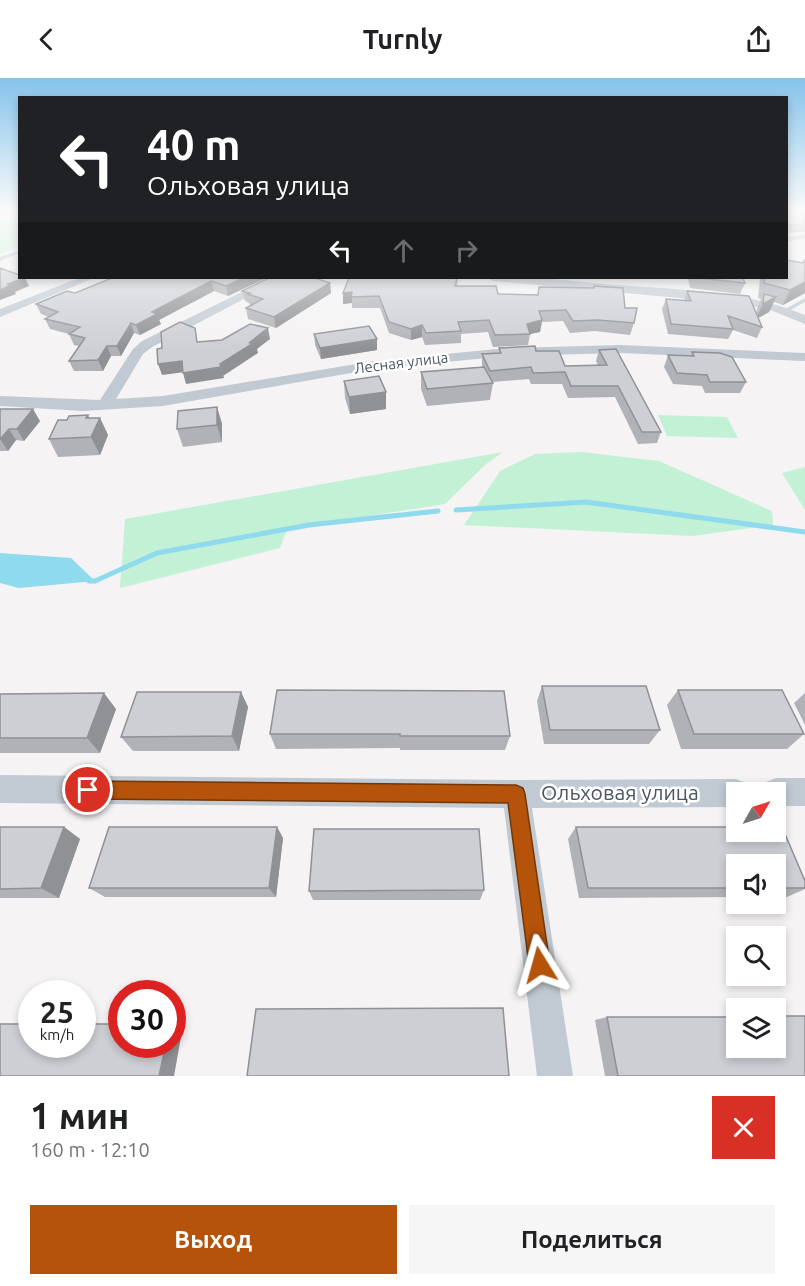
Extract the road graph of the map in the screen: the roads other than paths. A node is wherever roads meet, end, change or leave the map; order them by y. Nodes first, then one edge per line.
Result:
1 (86, 279) edge
2 (276, 279) edge
3 (504, 279) edge
4 (805, 300) edge
5 (784, 311) junction
6 (0, 314) edge
7 (805, 320) edge
8 (805, 357) edge
9 (0, 401) edge
10 (105, 404) junction
11 (0, 789) edge
12 (726, 792) edge
13 (786, 792) edge
14 (805, 792) edge
15 (516, 794) junction
16 (555, 1076) edge

1 - 6 street
2 - 10 street
3 - 5 street
4 - 5 lane
5 - 7 street
8 - 10 street, Лесная улица
9 - 10 street, Лесная улица
11 - 15 street, Ольховая улица
12 - 15 street, Ольховая улица
13 - 14 street
15 - 16 street

